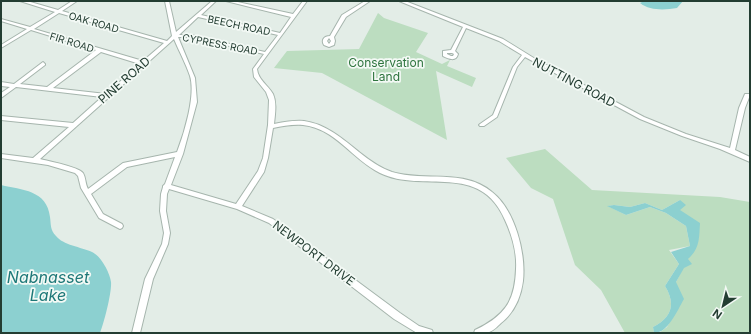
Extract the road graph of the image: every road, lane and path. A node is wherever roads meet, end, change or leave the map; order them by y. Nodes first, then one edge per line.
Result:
1 (22, 1) edge
2 (75, 1) edge
3 (167, 1) edge
4 (214, 1) edge
5 (228, 1) edge
6 (305, 1) edge
7 (368, 1) edge
8 (401, 1) edge
9 (58, 11) junction
10 (198, 16) junction
11 (294, 16) junction
12 (1, 20) edge
13 (465, 26) junction
14 (30, 29) junction
15 (280, 34) junction
16 (174, 36) junction
17 (331, 38) dead end
18 (166, 42) junction
19 (1, 47) edge
20 (100, 50) junction
21 (453, 51) dead end
22 (265, 53) junction
23 (524, 55) junction
24 (143, 63) junction
25 (44, 64) dead end
26 (1, 84) edge
27 (13, 86) junction
28 (48, 89) junction
29 (747, 95) dead end
30 (1, 96) edge
31 (106, 96) junction
32 (1, 118) edge
33 (73, 125) junction
34 (482, 125) dead end
35 (270, 126) junction
36 (732, 150) junction
37 (180, 154) junction
38 (1, 156) edge
39 (34, 160) junction
40 (750, 160) edge
41 (166, 186) junction
42 (87, 193) junction
43 (238, 208) junction
44 (120, 226) dead end
45 (136, 333) edge
46 (429, 333) edge
47 (478, 333) edge

1 - 9 street, OAK ROAD
2 - 9 street
3 - 16 street
4 - 10 street, PINE ROAD
5 - 11 street
6 - 11 street
7 - 17 street
8 - 13 street, NUTTING ROAD
9 - 14 street
9 - 18 street, OAK ROAD
10 - 15 street, BEECH ROAD
10 - 16 street, PINE ROAD
11 - 15 street
12 - 14 street, FIR ROAD
13 - 21 street
13 - 23 street, NUTTING ROAD
14 - 19 street
14 - 20 street, FIR ROAD
15 - 22 street
16 - 18 street, PINE ROAD
16 - 22 street, CYPRESS ROAD
16 - 37 street
18 - 24 street, PINE ROAD
20 - 24 street, FIR ROAD
20 - 28 street
22 - 35 street
23 - 34 street
23 - 36 street, NUTTING ROAD
24 - 31 street, PINE ROAD
25 - 27 street
26 - 27 street
27 - 28 street
27 - 30 street
28 - 31 street
29 - 36 street
31 - 33 street, PINE ROAD
32 - 33 street
33 - 39 street, PINE ROAD
35 - 43 street
35 - 47 street
36 - 40 street, NUTTING ROAD
37 - 41 street
37 - 42 street
38 - 39 street
39 - 42 street
41 - 43 street, NEWPORT DRIVE
41 - 45 street
42 - 44 street
43 - 46 street, NEWPORT DRIVE

